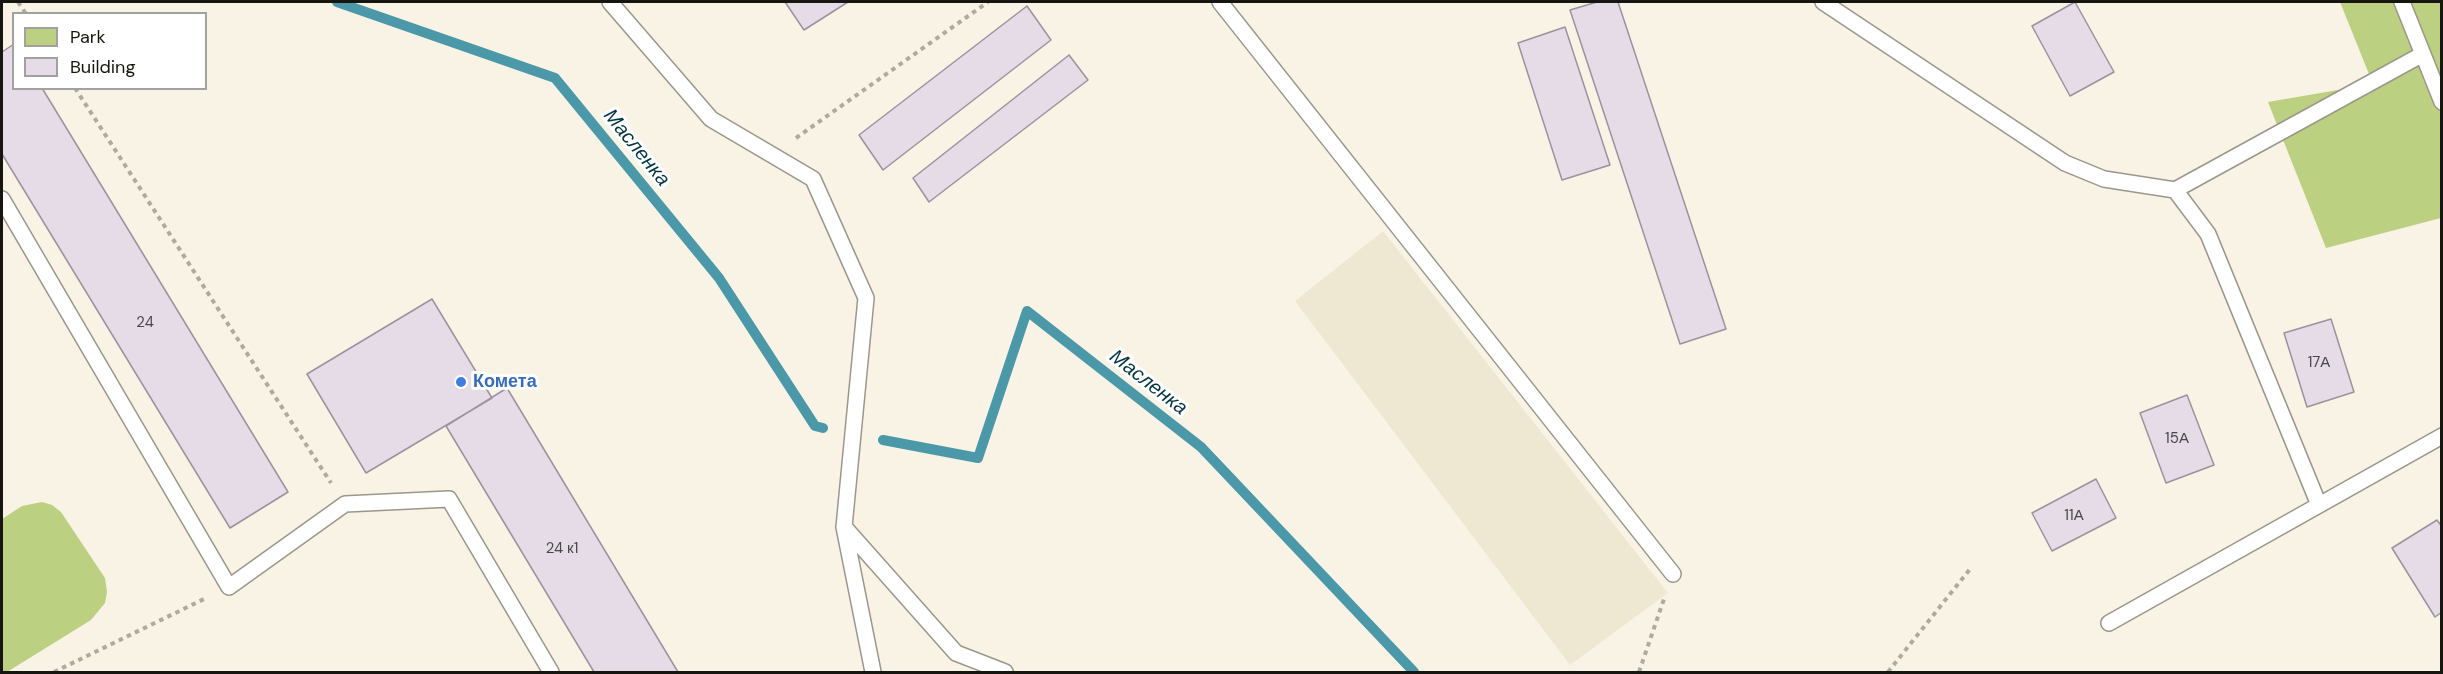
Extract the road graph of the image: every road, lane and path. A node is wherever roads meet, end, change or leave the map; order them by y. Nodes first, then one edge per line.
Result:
1 (610, 2) edge
2 (988, 2) edge
3 (1220, 2) edge
4 (1823, 2) edge
5 (2402, 2) edge
6 (2423, 54) junction
7 (76, 90) edge
8 (2442, 102) edge
9 (772, 155) junction
10 (2175, 190) junction
11 (2, 199) edge
12 (2442, 436) edge
13 (345, 504) junction
14 (2319, 505) junction
15 (844, 527) junction
16 (1970, 569) dead end
17 (1673, 574) joint
18 (229, 587) junction
19 (2109, 624) dead end
20 (54, 672) edge
21 (551, 672) edge
22 (873, 672) edge
23 (1005, 672) edge
24 (1640, 672) edge
25 (1888, 672) edge

1 - 9 lane
2 - 9 path
3 - 17 lane
4 - 10 lane
5 - 6 lane
6 - 8 lane
6 - 10 lane
7 - 13 path
9 - 15 lane
10 - 14 lane
11 - 18 lane
12 - 14 lane
13 - 18 lane
13 - 21 lane
14 - 19 lane
15 - 22 lane
15 - 23 lane
16 - 25 path
17 - 24 path
18 - 20 path

